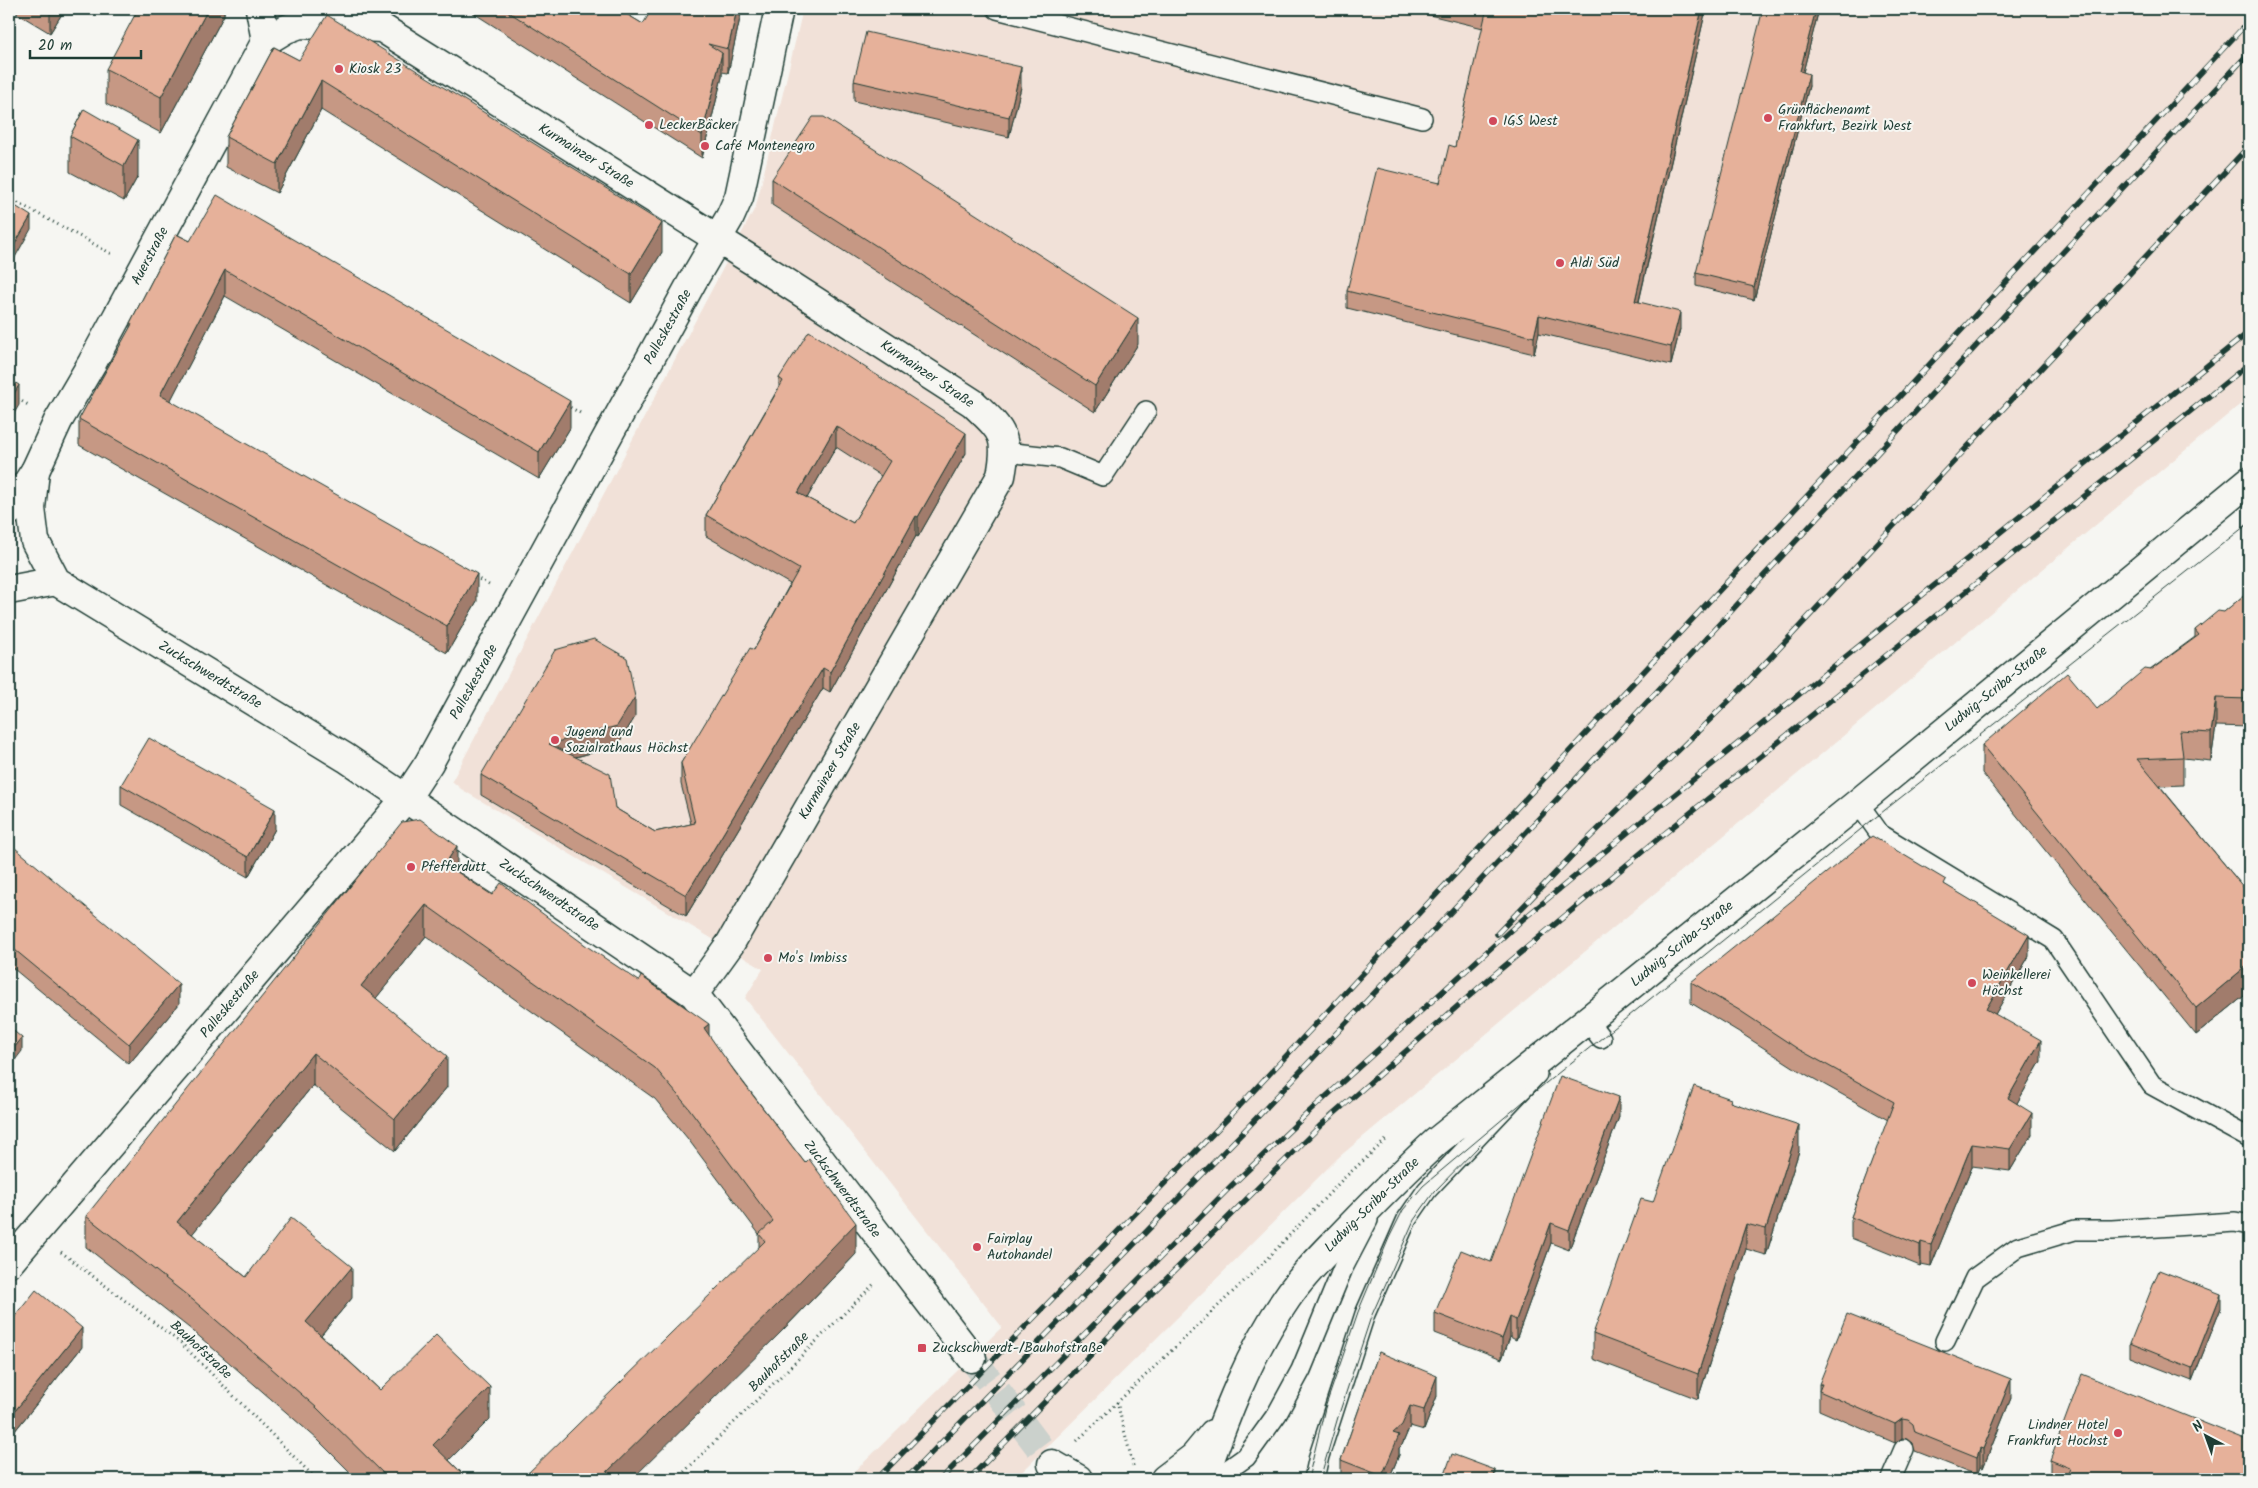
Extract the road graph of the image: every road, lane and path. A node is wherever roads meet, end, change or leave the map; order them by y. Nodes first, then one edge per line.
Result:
1 (260, 9) edge
2 (352, 9) edge
3 (779, 9) edge
4 (997, 9) edge
5 (381, 28) junction
6 (266, 41) junction
7 (1422, 118) dead end
8 (9, 198) edge
9 (717, 239) junction
10 (142, 270) junction
11 (559, 401) edge
12 (1146, 411) dead end
13 (611, 431) junction
14 (1005, 452) junction
15 (35, 471) junction
16 (2249, 482) edge
17 (9, 512) edge
18 (466, 572) edge
19 (56, 581) junction
20 (9, 590) edge
21 (518, 601) junction
22 (406, 798) junction
23 (1858, 803) junction
24 (694, 994) junction
25 (1594, 1029) junction
26 (2249, 1138) edge
27 (1386, 1191) junction
28 (2249, 1225) edge
29 (35, 1232) junction
30 (896, 1262) junction
31 (9, 1263) edge
32 (1945, 1341) dead end
33 (972, 1358) tunnel mouth
34 (1117, 1402) dead end
35 (1226, 1414) junction
36 (1904, 1449) dead end
37 (1134, 1472) dead end
38 (316, 1479) edge
39 (677, 1479) edge
40 (1064, 1479) edge
41 (1078, 1479) edge
42 (1165, 1479) edge
43 (1202, 1479) edge
44 (1215, 1479) edge
45 (1314, 1479) edge
46 (1891, 1479) edge

1 - 6 main road
2 - 5 main road, Kurmainzer Straße
3 - 9 main road, Palleskestraße
4 - 7 lane
5 - 6 main road
5 - 9 main road, Kurmainzer Straße
6 - 10 main road, Auerstraße
8 - 10 path
9 - 13 main road, Palleskestraße
9 - 14 main road, Kurmainzer Straße
10 - 15 main road, Auerstraße
11 - 13 path
12 - 14 lane
13 - 21 main road, Palleskestraße
14 - 24 main road, Kurmainzer Straße
15 - 17 main road, Auerstraße
15 - 19 main road, Auerstraße
16 - 23 main road, Ludwig-Scriba-Straße
18 - 21 path
19 - 20 main road
19 - 22 main road, Zuckschwerdtstraße
21 - 22 main road, Palleskestraße
22 - 24 main road, Zuckschwerdtstraße
22 - 29 main road, Palleskestraße
23 - 25 main road, Ludwig-Scriba-Straße
23 - 26 lane
24 - 30 main road, Zuckschwerdtstraße
25 - 27 main road, Ludwig-Scriba-Straße
25 - 45 lane
27 - 35 main road, Ludwig-Scriba-Straße
27 - 44 lane
28 - 32 lane
29 - 31 main road, Palleskestraße
29 - 38 path, Bauhofstraße
30 - 33 main road, Zuckschwerdtstraße
30 - 39 path, Bauhofstraße
34 - 37 path
35 - 42 main road
35 - 43 main road, Ludwig-Scriba-Straße
36 - 46 lane
40 - 41 main road

